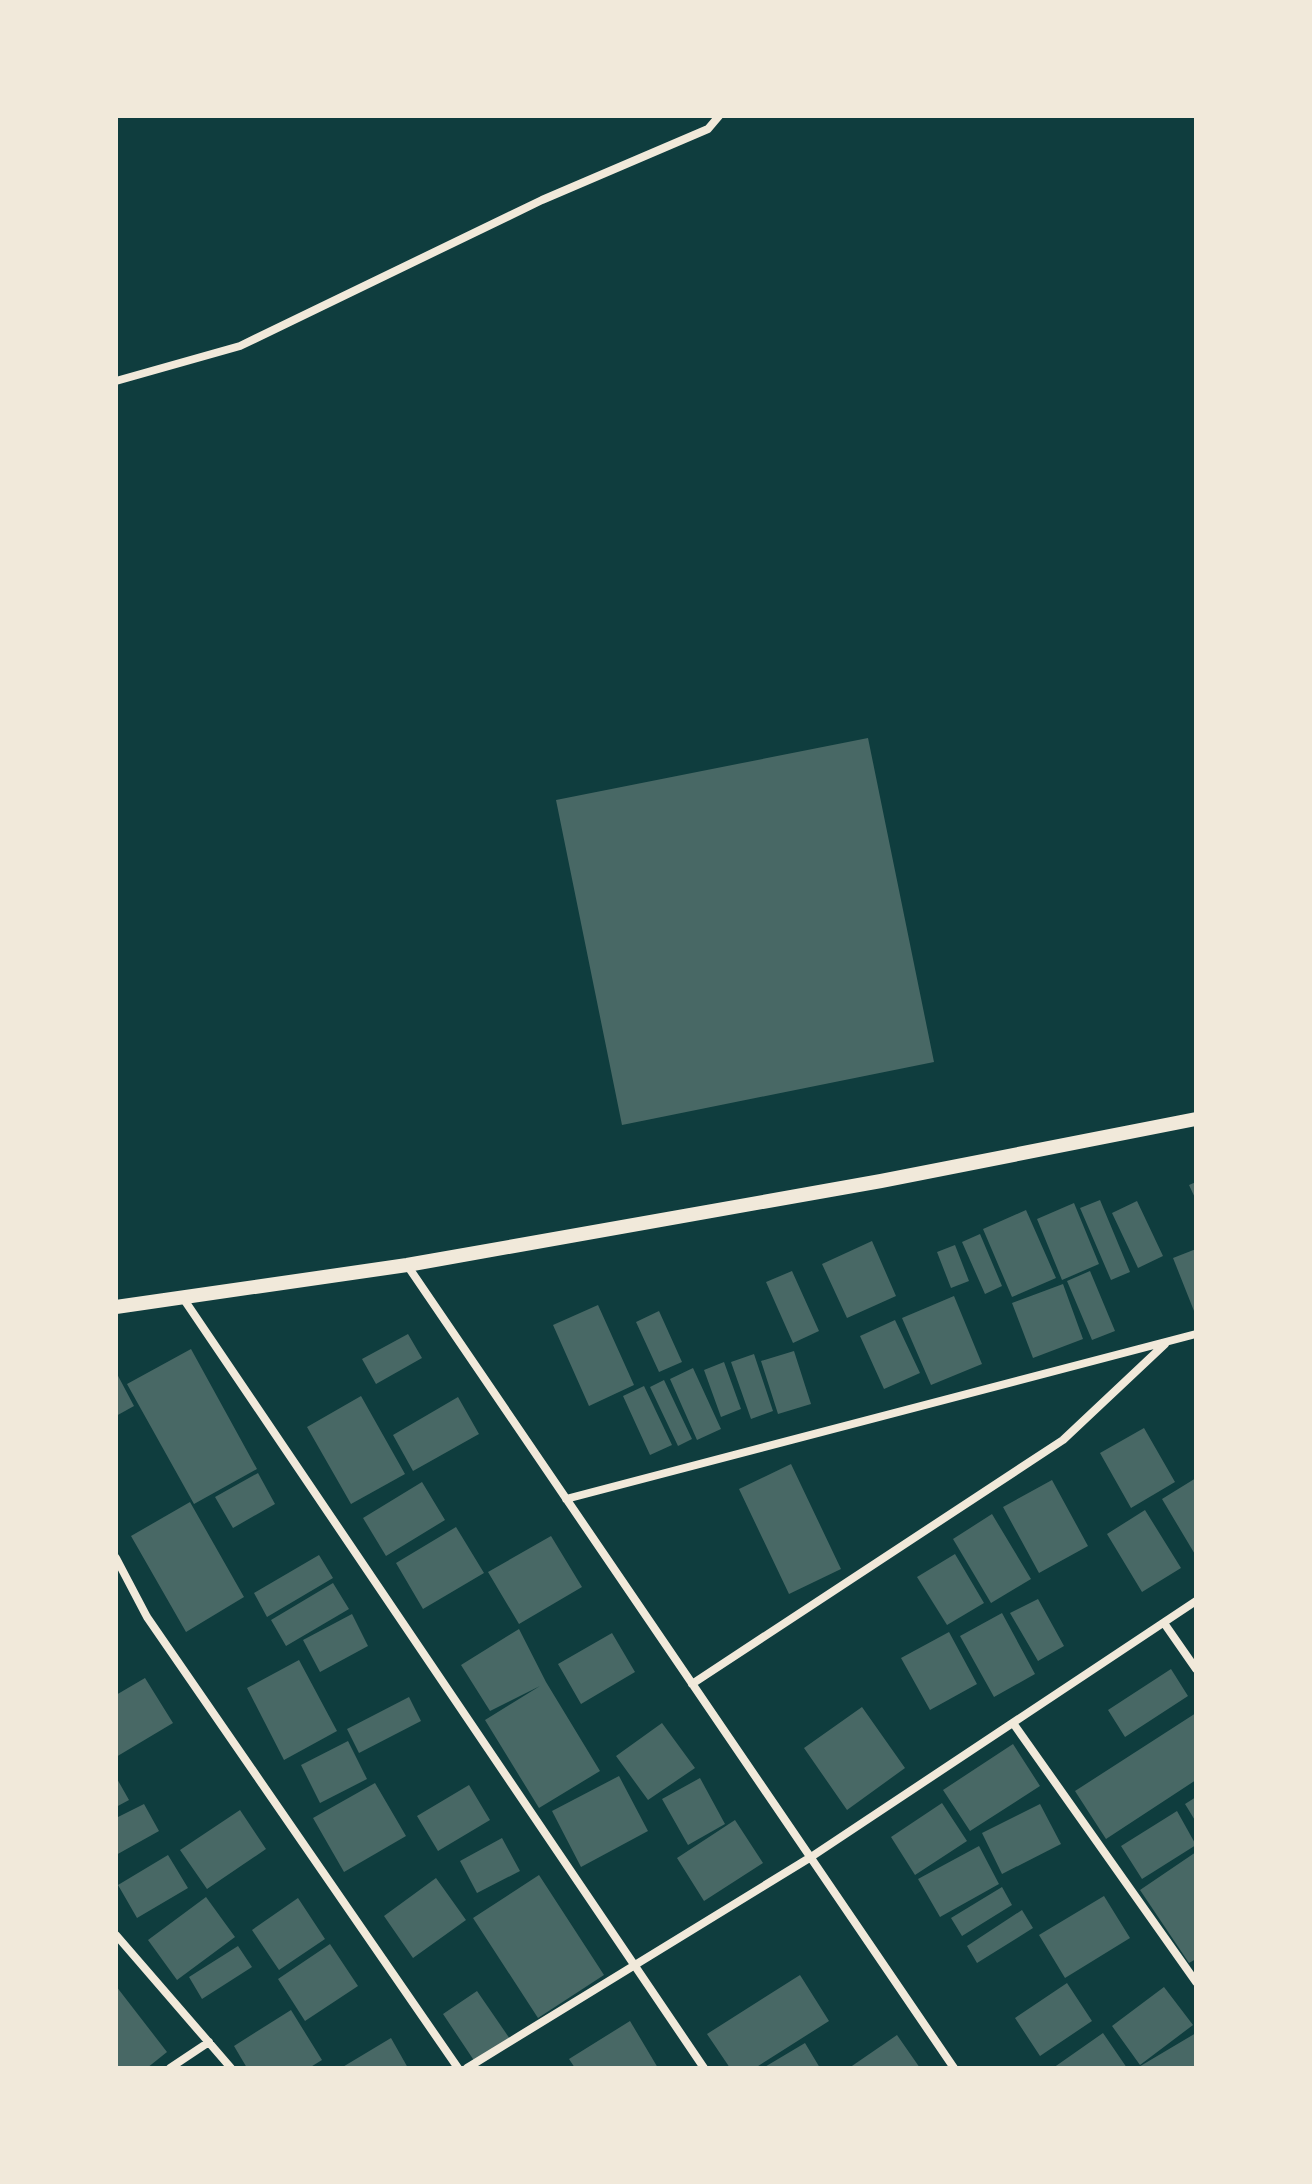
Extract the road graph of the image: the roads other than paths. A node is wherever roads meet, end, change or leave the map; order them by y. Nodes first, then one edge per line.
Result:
1 (719, 116) edge
2 (116, 381) edge
3 (1196, 1119) edge
4 (407, 1265) junction
5 (183, 1298) junction
6 (116, 1307) edge
7 (1196, 1334) edge
8 (1168, 1341) junction
9 (566, 1499) junction
10 (116, 1558) edge
11 (1196, 1601) edge
12 (1164, 1623) junction
13 (1196, 1669) edge
14 (692, 1684) junction
15 (1013, 1723) junction
16 (811, 1857) junction
17 (116, 1935) edge
18 (119, 1945) edge
19 (635, 1965) junction
20 (1196, 1982) edge
21 (209, 2042) junction
22 (170, 2068) edge
23 (231, 2068) edge
24 (458, 2068) edge
25 (467, 2068) edge
26 (704, 2068) edge
27 (954, 2068) edge

1 - 2 street
3 - 4 street
4 - 5 street
4 - 9 street
5 - 6 street
5 - 19 street
7 - 8 street
8 - 9 street
8 - 14 street
9 - 14 street
10 - 24 street
11 - 12 street
12 - 13 street
12 - 15 street
14 - 16 street
15 - 16 street
15 - 20 street
16 - 19 street
16 - 27 street
17 - 18 street
18 - 21 street
19 - 25 street
19 - 26 street
21 - 22 street
21 - 23 street

